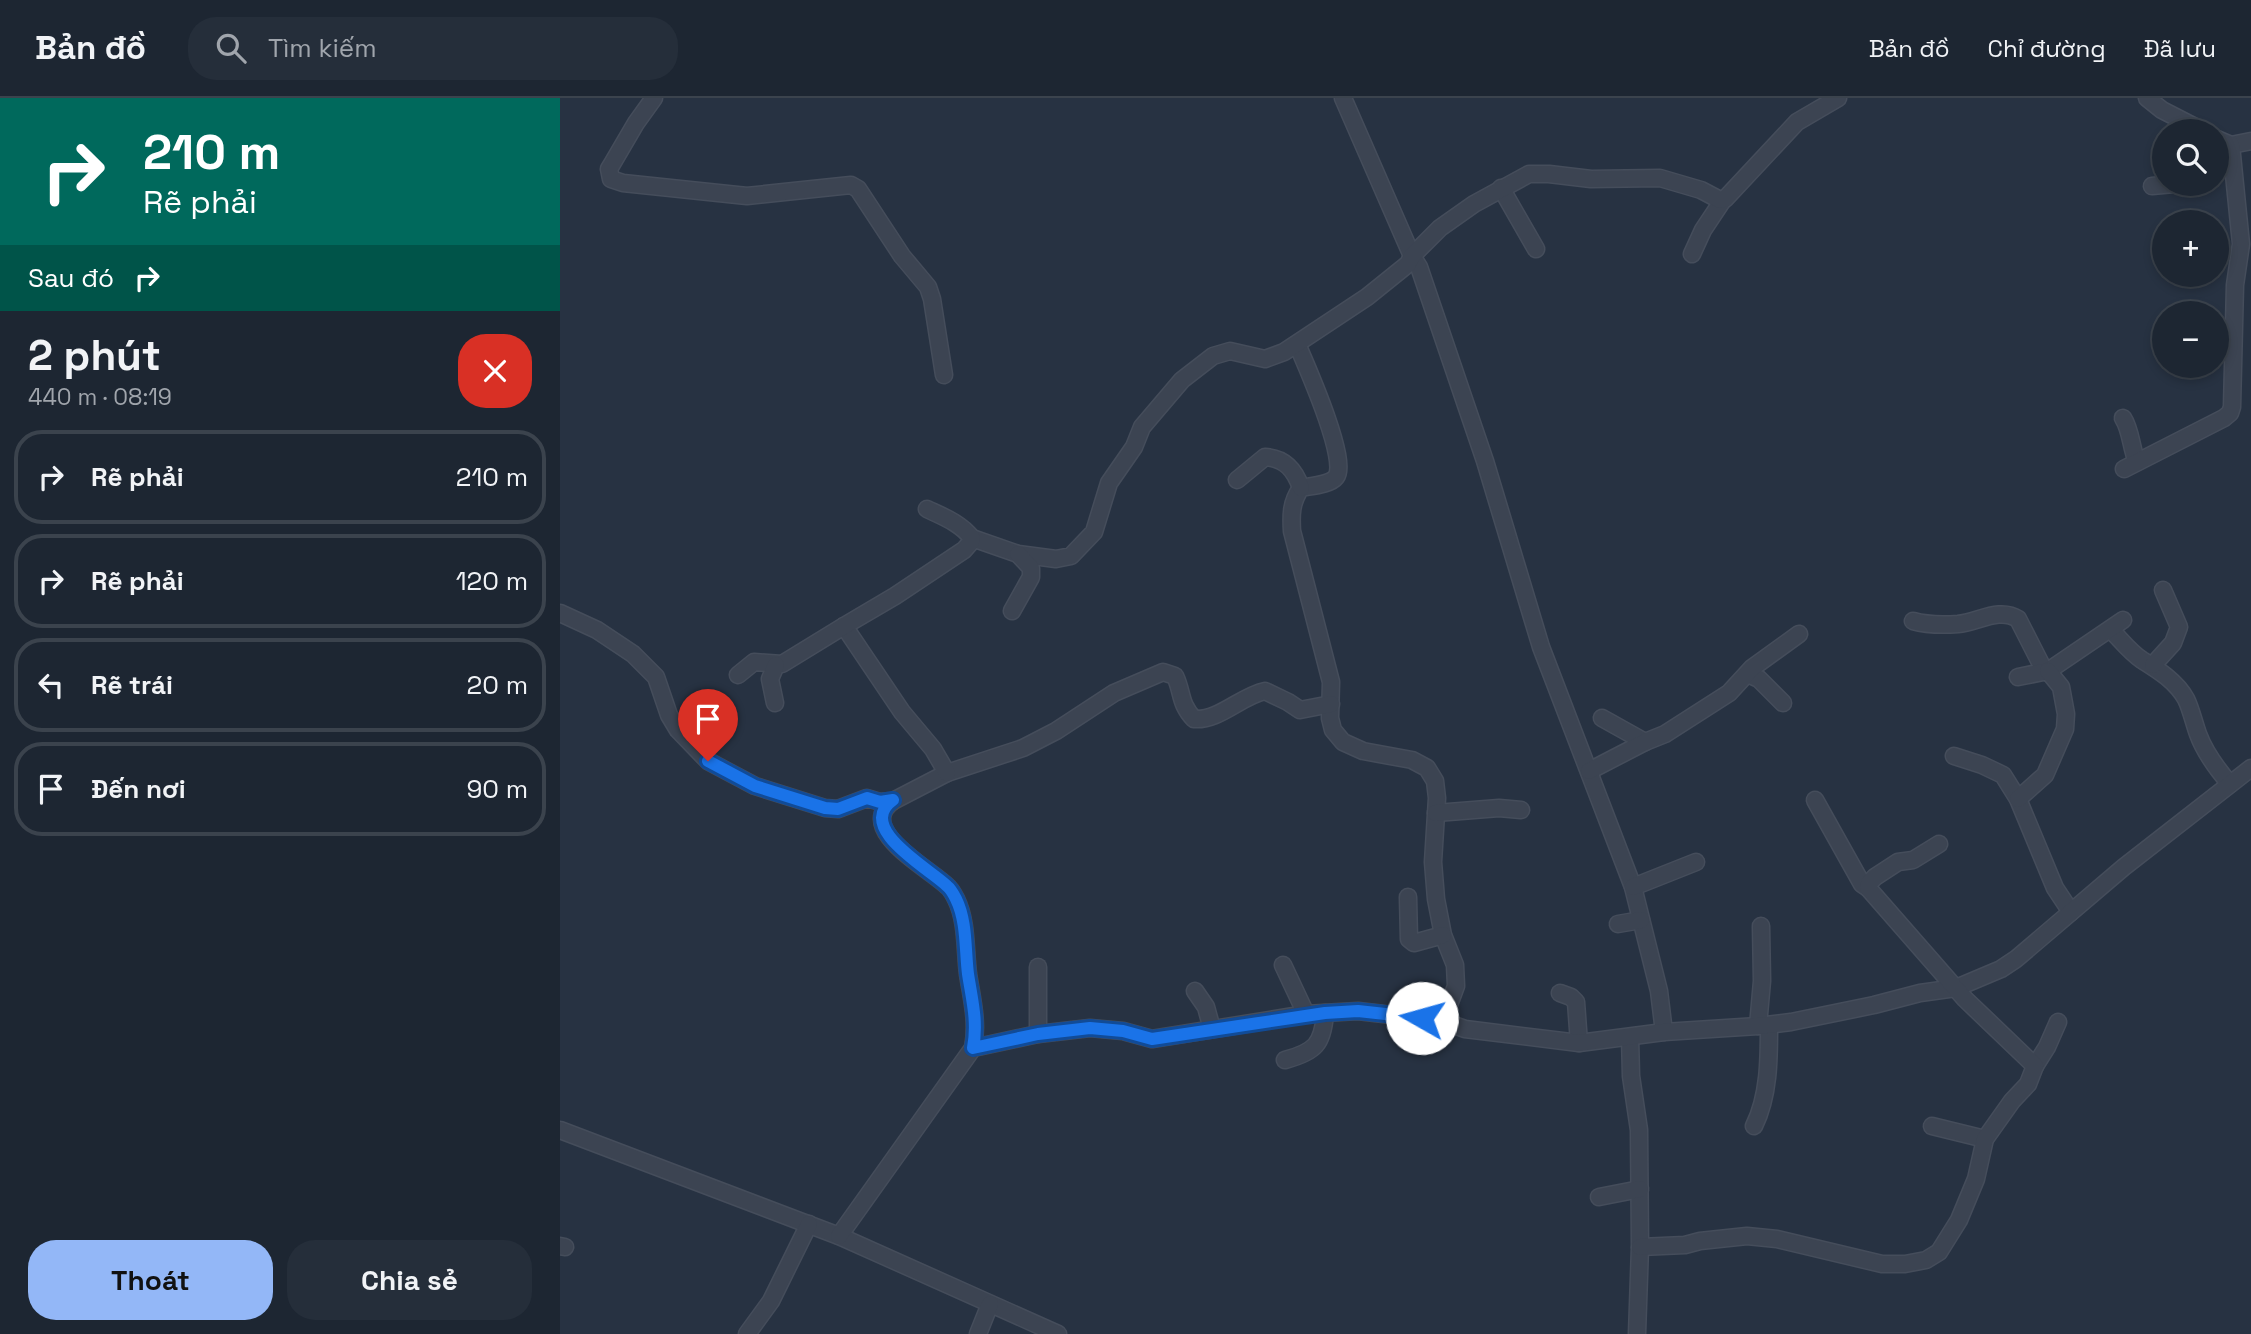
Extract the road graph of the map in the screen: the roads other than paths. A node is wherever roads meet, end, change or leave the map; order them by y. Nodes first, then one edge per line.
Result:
1 (654, 98) edge
2 (1343, 98) edge
3 (1838, 98) edge
4 (2147, 98) edge
5 (2180, 119) edge
6 (2251, 141) edge
7 (2229, 143) edge
8 (2229, 181) edge
9 (1501, 188) junction
10 (1723, 200) junction
11 (1535, 249) dead end
12 (1692, 254) dead end
13 (1412, 256) junction
14 (1297, 344) junction
15 (944, 375) dead end
16 (2123, 418) dead end
17 (1237, 480) dead end
18 (1301, 488) junction
19 (927, 509) dead end
20 (972, 538) junction
21 (1018, 554) junction
22 (2163, 590) dead end
23 (1012, 611) dead end
24 (560, 613) edge
25 (1913, 621) dead end
26 (844, 625) junction
27 (1800, 634) dead end
28 (776, 665) junction
29 (2153, 665) junction
30 (2047, 671) junction
31 (1748, 674) junction
32 (738, 676) dead end
33 (2018, 677) dead end
34 (775, 703) dead end
35 (1783, 703) dead end
36 (1331, 704) junction
37 (1602, 718) dead end
38 (1645, 742) junction
39 (1954, 756) dead end
40 (2251, 768) edge
41 (1589, 771) junction
42 (947, 774) junction
43 (2230, 784) junction
44 (2018, 799) junction
45 (893, 800) junction
46 (1815, 800) dead end
47 (1521, 810) dead end
48 (1436, 813) junction
49 (1939, 844) dead end
50 (1696, 862) dead end
51 (1633, 887) junction
52 (1868, 888) junction
53 (1408, 898) dead end
54 (2071, 912) junction
55 (1641, 920) junction
56 (1618, 924) dead end
57 (1761, 926) dead end
58 (1443, 935) junction
59 (1283, 965) dead end
60 (1038, 967) dead end
61 (1956, 988) junction
62 (1195, 991) dead end
63 (1560, 993) dead end
64 (1325, 1013) junction
65 (1307, 1014) junction
66 (1443, 1021) junction
67 (2058, 1022) dead end
68 (1763, 1026) junction
69 (1212, 1030) junction
70 (1664, 1032) junction
71 (1038, 1034) junction
72 (1630, 1037) junction
73 (1579, 1043) junction
74 (973, 1048) junction
75 (1286, 1060) dead end
76 (2035, 1066) junction
77 (1754, 1126) dead end
78 (1932, 1126) dead end
79 (560, 1130) edge
80 (1985, 1139) junction
81 (1640, 1189) junction
82 (1599, 1197) dead end
83 (809, 1224) junction
84 (839, 1236) junction
85 (1640, 1247) junction
86 (990, 1304) junction
87 (747, 1334) edge
88 (978, 1334) edge
89 (1058, 1334) edge
90 (1637, 1334) edge

1 - 15 street
2 - 13 street
3 - 10 street
4 - 5 street
6 - 7 street
8 - 16 street
9 - 10 street
9 - 11 street
9 - 13 street
10 - 12 street
13 - 14 street
13 - 41 street
14 - 18 street
14 - 21 street
17 - 18 street
18 - 36 street
19 - 20 street
20 - 21 street
20 - 26 street
21 - 23 street
22 - 29 street
24 - 45 street
25 - 30 street
26 - 28 street
26 - 42 street
27 - 31 street
28 - 32 street
28 - 34 street
29 - 30 street
29 - 43 street
30 - 33 street
30 - 44 street
31 - 35 street
31 - 38 street
36 - 42 street
36 - 48 street
37 - 38 street
38 - 41 street
39 - 44 street
40 - 43 street
41 - 51 street
42 - 45 street
43 - 54 street
44 - 54 street
45 - 74 street
46 - 52 street
47 - 48 street
48 - 58 street
49 - 52 street
50 - 51 street
51 - 55 street
52 - 61 street
53 - 58 street
54 - 61 street
55 - 56 street
55 - 70 street
57 - 68 street
58 - 66 street
59 - 65 street
60 - 71 street
61 - 68 street
61 - 76 street
62 - 69 street
63 - 73 street
64 - 65 street
64 - 66 street
64 - 75 street
65 - 69 street
66 - 73 street
67 - 76 street
68 - 70 street
68 - 77 street
69 - 71 street
70 - 72 street
71 - 74 street
72 - 73 street
72 - 81 street
74 - 84 street
76 - 80 street
78 - 80 street
79 - 83 street
80 - 85 street
81 - 82 street
81 - 85 street
83 - 84 street
83 - 87 street
84 - 86 street
85 - 90 street
86 - 88 street
86 - 89 street

